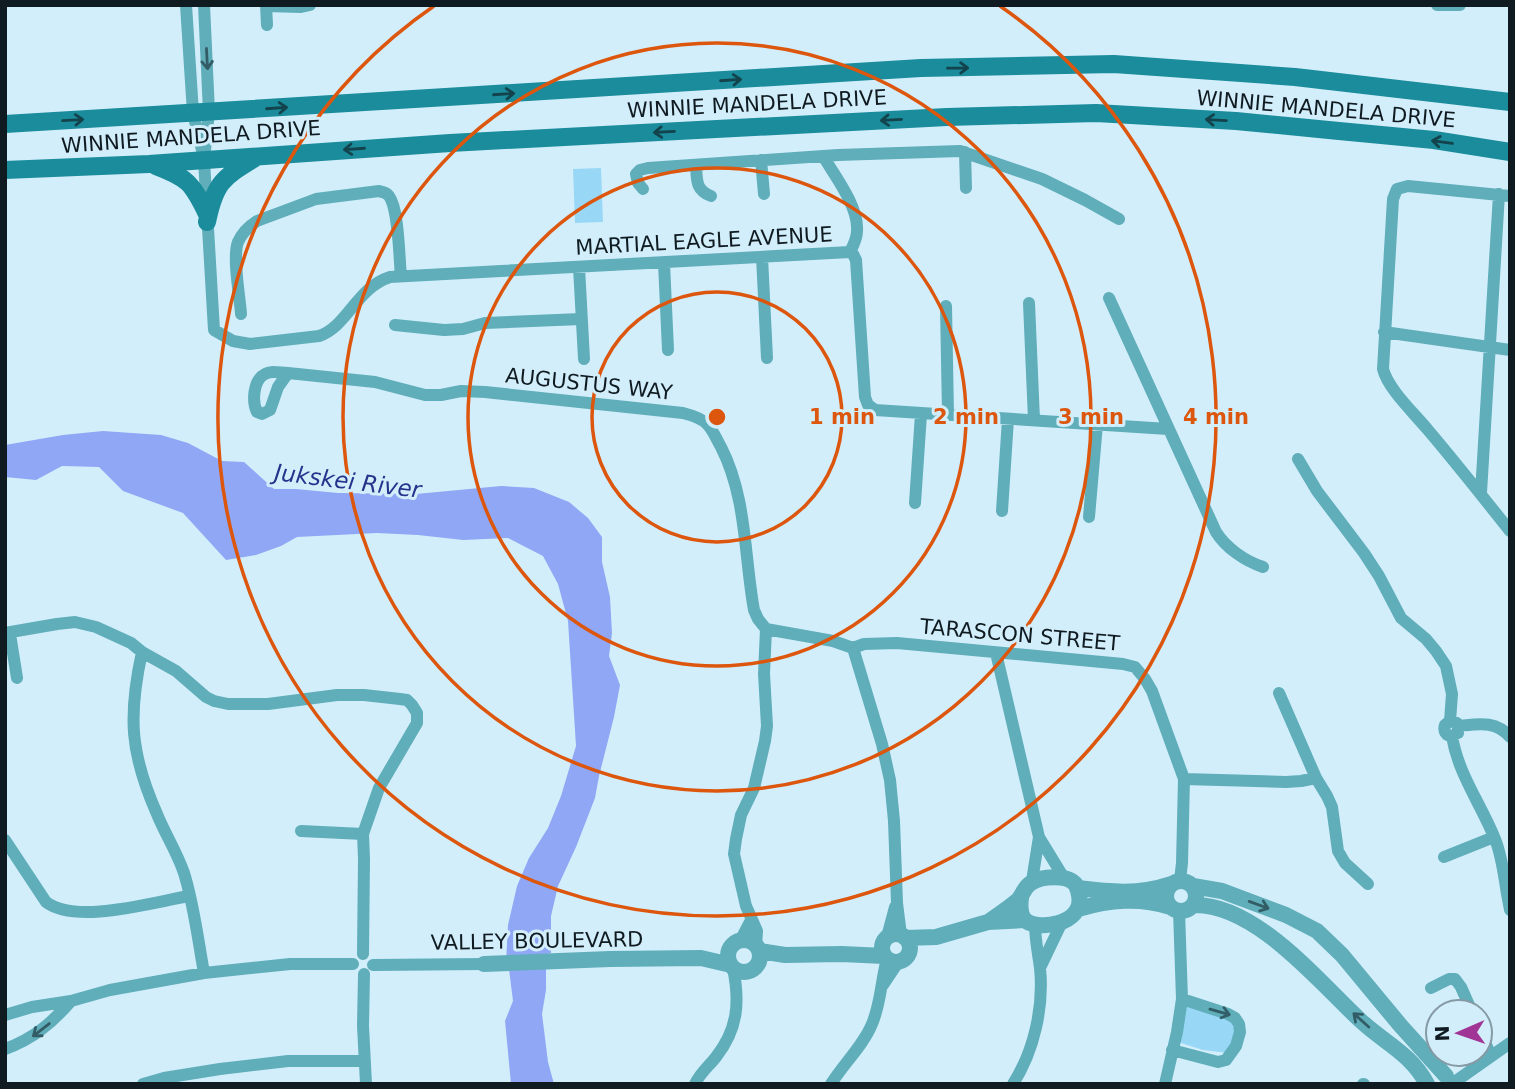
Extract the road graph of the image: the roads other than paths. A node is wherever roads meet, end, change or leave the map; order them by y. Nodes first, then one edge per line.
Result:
1 (186, 5) edge
2 (204, 5) edge
3 (310, 5) edge
4 (1437, 5) edge
5 (1460, 5) edge
6 (265, 6) edge
7 (267, 25) dead end
8 (1510, 102) edge
9 (201, 113) junction
10 (5, 124) edge
11 (965, 152) junction
12 (1510, 152) edge
13 (258, 156) junction
14 (823, 156) junction
15 (204, 160) junction
16 (761, 160) junction
17 (149, 164) junction
18 (696, 165) junction
19 (5, 170) edge
20 (965, 188) dead end
21 (643, 189) dead end
22 (764, 194) dead end
23 (1504, 195) edge
24 (711, 196) dead end
25 (207, 218) junction
26 (1119, 219) dead end
27 (850, 252) junction
28 (762, 257) junction
29 (664, 263) junction
30 (579, 267) junction
31 (401, 276) junction
32 (1109, 298) dead end
33 (1029, 303) dead end
34 (946, 306) dead end
35 (241, 314) dead end
36 (581, 319) junction
37 (395, 325) dead end
38 (1384, 332) junction
39 (1490, 347) junction
40 (668, 350) dead end
41 (1510, 350) edge
42 (766, 358) dead end
43 (584, 359) dead end
44 (288, 373) junction
45 (255, 393) junction
46 (275, 394) junction
47 (921, 414) junction
48 (948, 415) junction
49 (1008, 419) junction
50 (1034, 421) junction
51 (1097, 425) junction
52 (1168, 429) junction
53 (1298, 460) dead end
54 (1481, 493) junction
55 (915, 503) dead end
56 (1002, 511) dead end
57 (1089, 517) dead end
58 (1510, 531) edge
59 (1263, 567) dead end
60 (766, 629) junction
61 (7, 634) edge
62 (853, 648) junction
63 (142, 652) junction
64 (996, 653) junction
65 (17, 678) dead end
66 (1279, 693) dead end
67 (1454, 728) junction
68 (1510, 737) edge
69 (1316, 778) junction
70 (1184, 779) junction
71 (301, 831) dead end
72 (363, 834) junction
73 (1494, 836) junction
74 (1039, 837) junction
75 (5, 840) edge
76 (1444, 857) dead end
77 (1064, 878) junction
78 (1032, 881) junction
79 (1181, 883) junction
80 (1368, 884) dead end
81 (1077, 888) junction
82 (1508, 891) edge
83 (189, 896) junction
84 (1021, 898) junction
85 (1181, 908) junction
86 (1079, 909) junction
87 (1510, 910) edge
88 (988, 922) junction
89 (1030, 922) junction
90 (1062, 922) junction
91 (895, 947) junction
92 (363, 954) junction
93 (744, 957) junction
94 (353, 964) junction
95 (484, 964) joint
96 (1040, 968) junction
97 (368, 970) junction
98 (204, 973) junction
99 (1430, 988) dead end
100 (1466, 998) edge
101 (1182, 999) junction
102 (71, 1001) junction
103 (5, 1014) edge
104 (1399, 1025) junction
105 (1384, 1039) junction
106 (1510, 1043) edge
107 (5, 1049) edge
108 (1172, 1051) junction
109 (1494, 1054) edge
110 (364, 1061) junction
111 (1470, 1068) edge
112 (1448, 1081) edge
113 (143, 1084) edge
114 (366, 1084) edge
115 (695, 1084) edge
116 (831, 1084) edge
117 (1013, 1084) edge
118 (1165, 1084) edge
119 (1427, 1084) edge

1 - 9 street
2 -> 9 street
3 - 6 street
4 - 5 street
6 - 7 street
9 -> 8 main road, WINNIE MANDELA DRIVE
10 -> 9 main road, WINNIE MANDELA DRIVE
9 - 15 street
11 - 14 street
11 - 20 street
11 - 26 street
12 -> 13 main road, WINNIE MANDELA DRIVE
13 - 15 main road, WINNIE MANDELA DRIVE
13 - 25 main road
14 - 16 street
14 - 27 street
15 - 17 main road, WINNIE MANDELA DRIVE
15 - 25 street
16 - 18 street
16 - 22 street
17 - 19 main road, WINNIE MANDELA DRIVE
17 - 25 main road
18 - 21 street
18 - 24 street
23 - 38 street
23 - 39 street
25 - 31 street, MARTIAL EAGLE AVENUE
27 - 28 street, MARTIAL EAGLE AVENUE
27 - 47 street, MARTIAL EAGLE AVENUE
28 - 29 street, MARTIAL EAGLE AVENUE
28 - 42 street
29 - 30 street, MARTIAL EAGLE AVENUE
29 - 40 street
30 - 31 street, MARTIAL EAGLE AVENUE
30 - 36 street
31 - 35 street
32 - 52 street
33 - 50 street
34 - 48 street
36 - 37 street
36 - 43 street
38 - 39 street
38 - 54 street
39 - 41 street
39 - 54 street
44 - 45 street, AUGUSTUS WAY
44 - 46 street
44 - 60 street, AUGUSTUS WAY
45 - 46 street
45 - 46 street
47 - 48 street, MARTIAL EAGLE AVENUE
47 - 55 street
48 - 49 street, MARTIAL EAGLE AVENUE
49 - 50 street, MARTIAL EAGLE AVENUE
49 - 56 street
50 - 51 street, MARTIAL EAGLE AVENUE
51 - 52 street, MARTIAL EAGLE AVENUE
51 - 57 street
52 - 59 street
53 - 67 street
54 - 58 street
60 - 62 street, TARASCON STREET
60 - 93 street, AUGUSTUS WAY
61 - 63 street
61 - 65 street
62 - 64 street, TARASCON STREET
62 - 91 street
63 - 72 street
63 - 83 street
64 - 70 street, TARASCON STREET
64 - 74 street
66 - 69 street
67 - 68 street
67 - 73 street
69 - 70 street
69 - 80 street
70 - 79 street, TARASCON STREET
71 - 72 street
72 - 92 street
73 - 76 street
73 - 82 street
74 - 77 street
74 - 78 street
75 - 83 street
77 - 78 street
77 - 81 street
78 - 84 street
79 - 81 street
79 - 85 street
79 - 85 street
79 -> 104 street
81 - 86 street
82 - 87 street
83 - 98 street
84 - 88 street
84 - 89 street
85 - 86 street
85 - 101 street
105 -> 85 street
86 - 90 street
88 - 89 street
88 - 91 street
89 - 90 street
89 - 96 street
90 - 96 street
91 - 93 street
91 - 116 street
92 - 94 street
92 - 97 street
93 - 95 street, VALLEY BOULEVARD
93 - 115 street, AUGUSTUS WAY
94 - 97 street
94 - 98 street
95 - 97 street, VALLEY BOULEVARD
96 - 117 street
97 - 110 street
98 - 102 street
99 - 100 street
101 - 108 street
101 -> 108 street
102 - 103 street
102 -> 107 street
104 - 105 street
104 - 112 street
105 - 119 street
106 - 109 street
108 - 118 street
110 - 113 street
110 - 114 street
111 - 112 street

